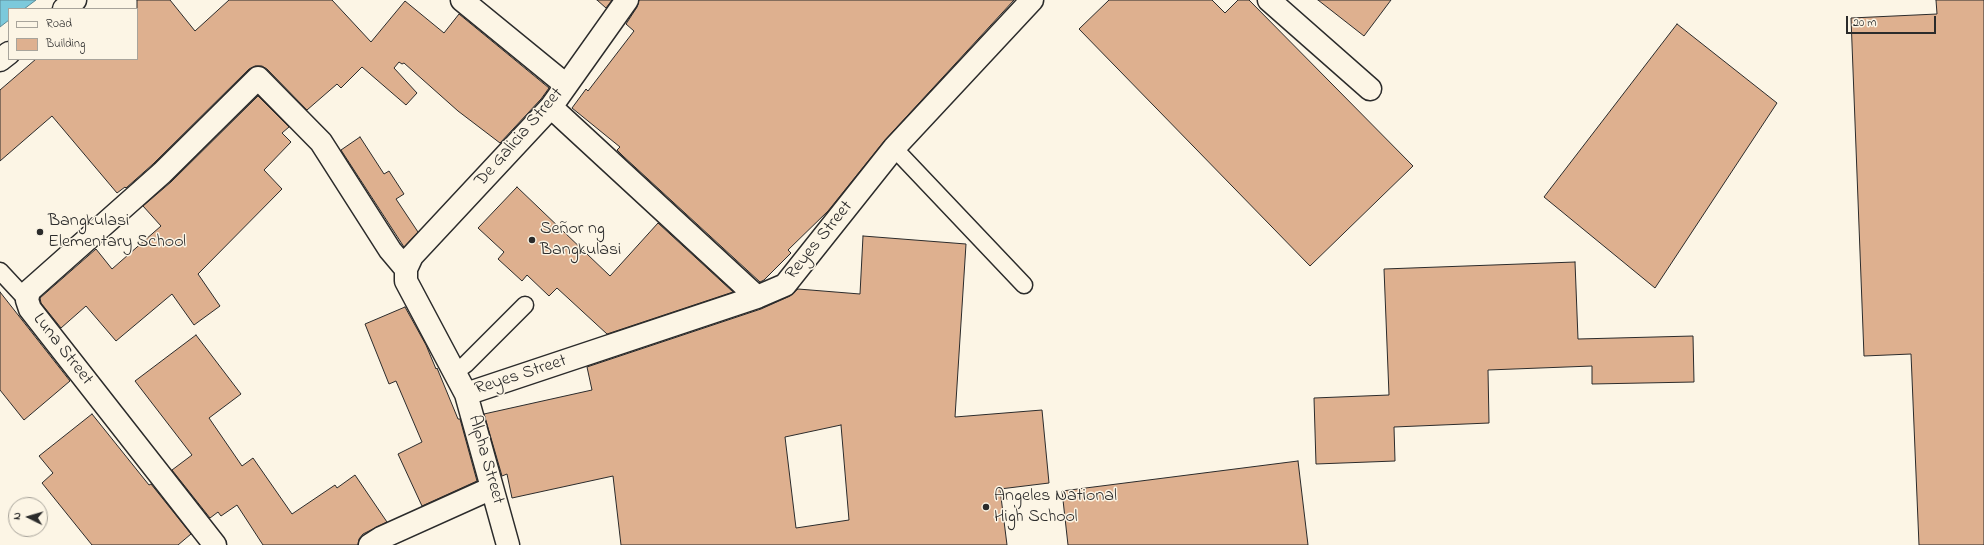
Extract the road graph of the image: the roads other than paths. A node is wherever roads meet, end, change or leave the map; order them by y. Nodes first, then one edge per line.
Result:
1 (75, 0) edge
2 (462, 0) edge
3 (627, 0) edge
4 (1032, 0) edge
5 (1269, 0) edge
6 (65, 8) edge
7 (8, 54) edge
8 (0, 60) edge
9 (566, 85) junction
10 (1370, 89) dead end
11 (551, 107) junction
12 (894, 148) junction
13 (406, 269) junction
14 (0, 271) edge
15 (1024, 285) dead end
16 (757, 297) junction
17 (27, 300) junction
18 (525, 305) dead end
19 (455, 372) junction
20 (466, 394) junction
21 (492, 488) junction
22 (215, 545) edge
23 (370, 545) edge
24 (508, 545) edge

1 - 6 street
2 - 9 street
3 - 9 street, De Galicia Street
4 - 12 street, Reyes Street
5 - 10 street
7 - 8 street
9 - 11 street, De Galicia Street
11 - 13 street, De Galicia Street
11 - 16 street
12 - 15 lane
12 - 16 street, Reyes Street
13 - 17 street, Luna Street
13 - 19 street, Alpha Street
14 - 17 lane
16 - 20 street, Reyes Street
17 - 22 street, Luna Street
18 - 19 lane
19 - 20 street, Alpha Street
20 - 21 street, Alpha Street
21 - 23 street
21 - 24 street, Alpha Street

